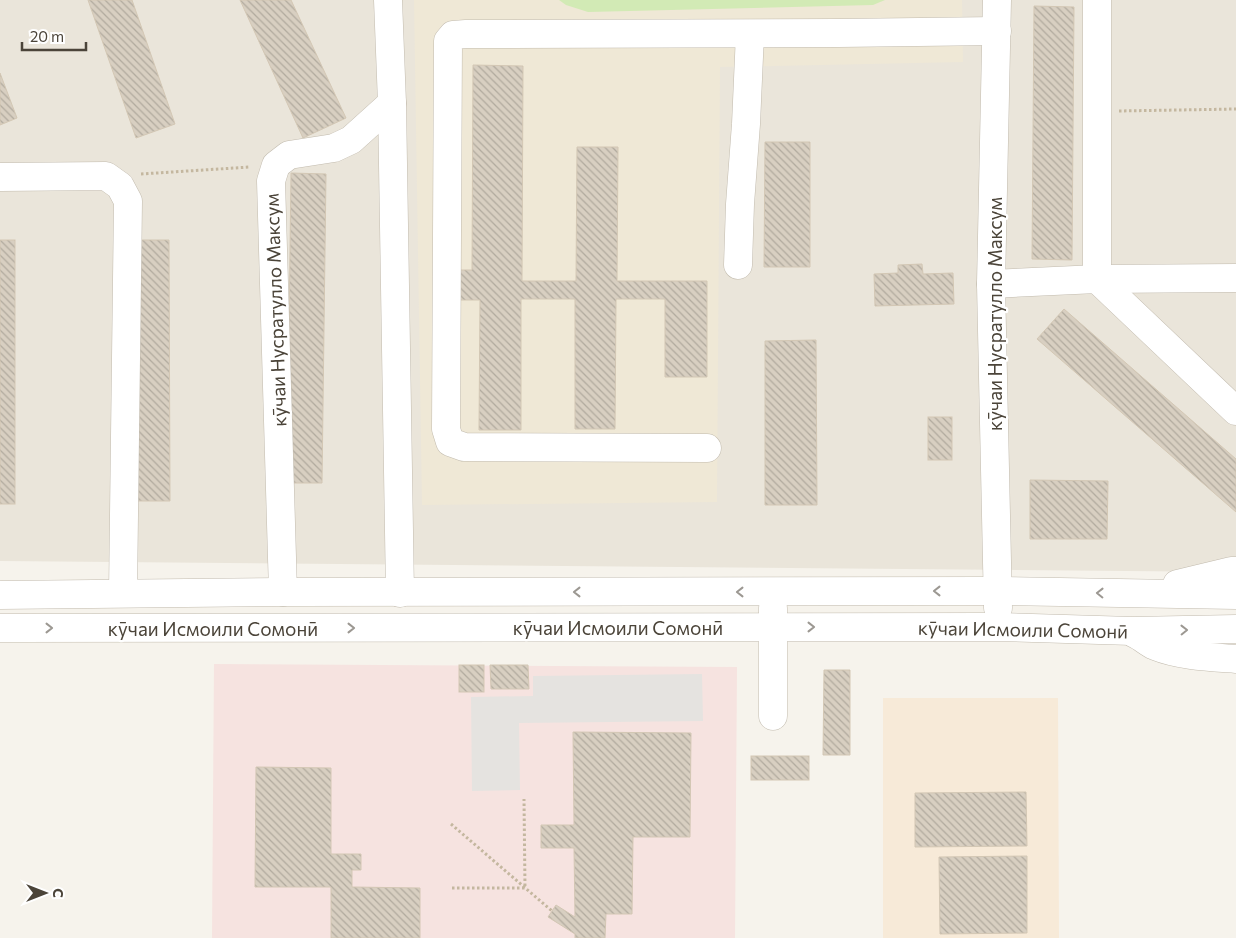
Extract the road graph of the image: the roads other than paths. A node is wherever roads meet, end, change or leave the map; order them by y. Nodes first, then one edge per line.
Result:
1 (388, 0) edge
2 (997, 0) edge
3 (1097, 0) edge
4 (996, 30) junction
5 (750, 34) junction
6 (392, 103) junction
7 (0, 177) edge
8 (738, 265) dead end
9 (1236, 278) edge
10 (1097, 279) junction
11 (991, 284) junction
12 (1236, 411) edge
13 (707, 448) dead end
14 (1236, 571) edge
15 (998, 591) junction
16 (283, 592) junction
17 (773, 592) junction
18 (123, 593) junction
19 (400, 593) junction
20 (1136, 593) junction
21 (0, 595) edge
22 (1236, 595) edge
23 (773, 627) junction
24 (999, 627) junction
25 (0, 628) edge
26 (1236, 630) edge
27 (1132, 632) junction
28 (1236, 659) edge
29 (773, 716) dead end

1 - 6 street
2 - 4 street, кӯчаи Нусратулло Максум
3 - 10 street
4 - 5 street
4 - 11 street, кӯчаи Нусратулло Максум
5 - 8 street
5 - 13 street
6 - 16 street, кӯчаи Нусратулло Максум
6 - 19 street
7 - 18 street
9 - 10 street
10 - 11 street
10 - 12 street
11 - 15 street, кӯчаи Нусратулло Максум
14 - 20 street
15 -> 17 street, кӯчаи Исмоили Сомонӣ
20 -> 15 street, кӯчаи Исмоили Сомонӣ
15 - 24 street, кӯчаи Нусратулло Максум
16 - 18 street, кӯчаи Исмоили Сомонӣ
16 - 19 street, кӯчаи Исмоили Сомонӣ
17 -> 19 street, кӯчаи Исмоили Сомонӣ
17 - 23 street
18 - 21 street, кӯчаи Исмоили Сомонӣ
20 - 22 street, кӯчаи Исмоили Сомонӣ
23 -> 24 street, кӯчаи Исмоили Сомонӣ
25 -> 23 street, кӯчаи Исмоили Сомонӣ
23 - 29 street
24 - 27 street, кӯчаи Исмоили Сомонӣ
27 -> 26 street, кӯчаи Исмоили Сомонӣ
27 - 28 street

